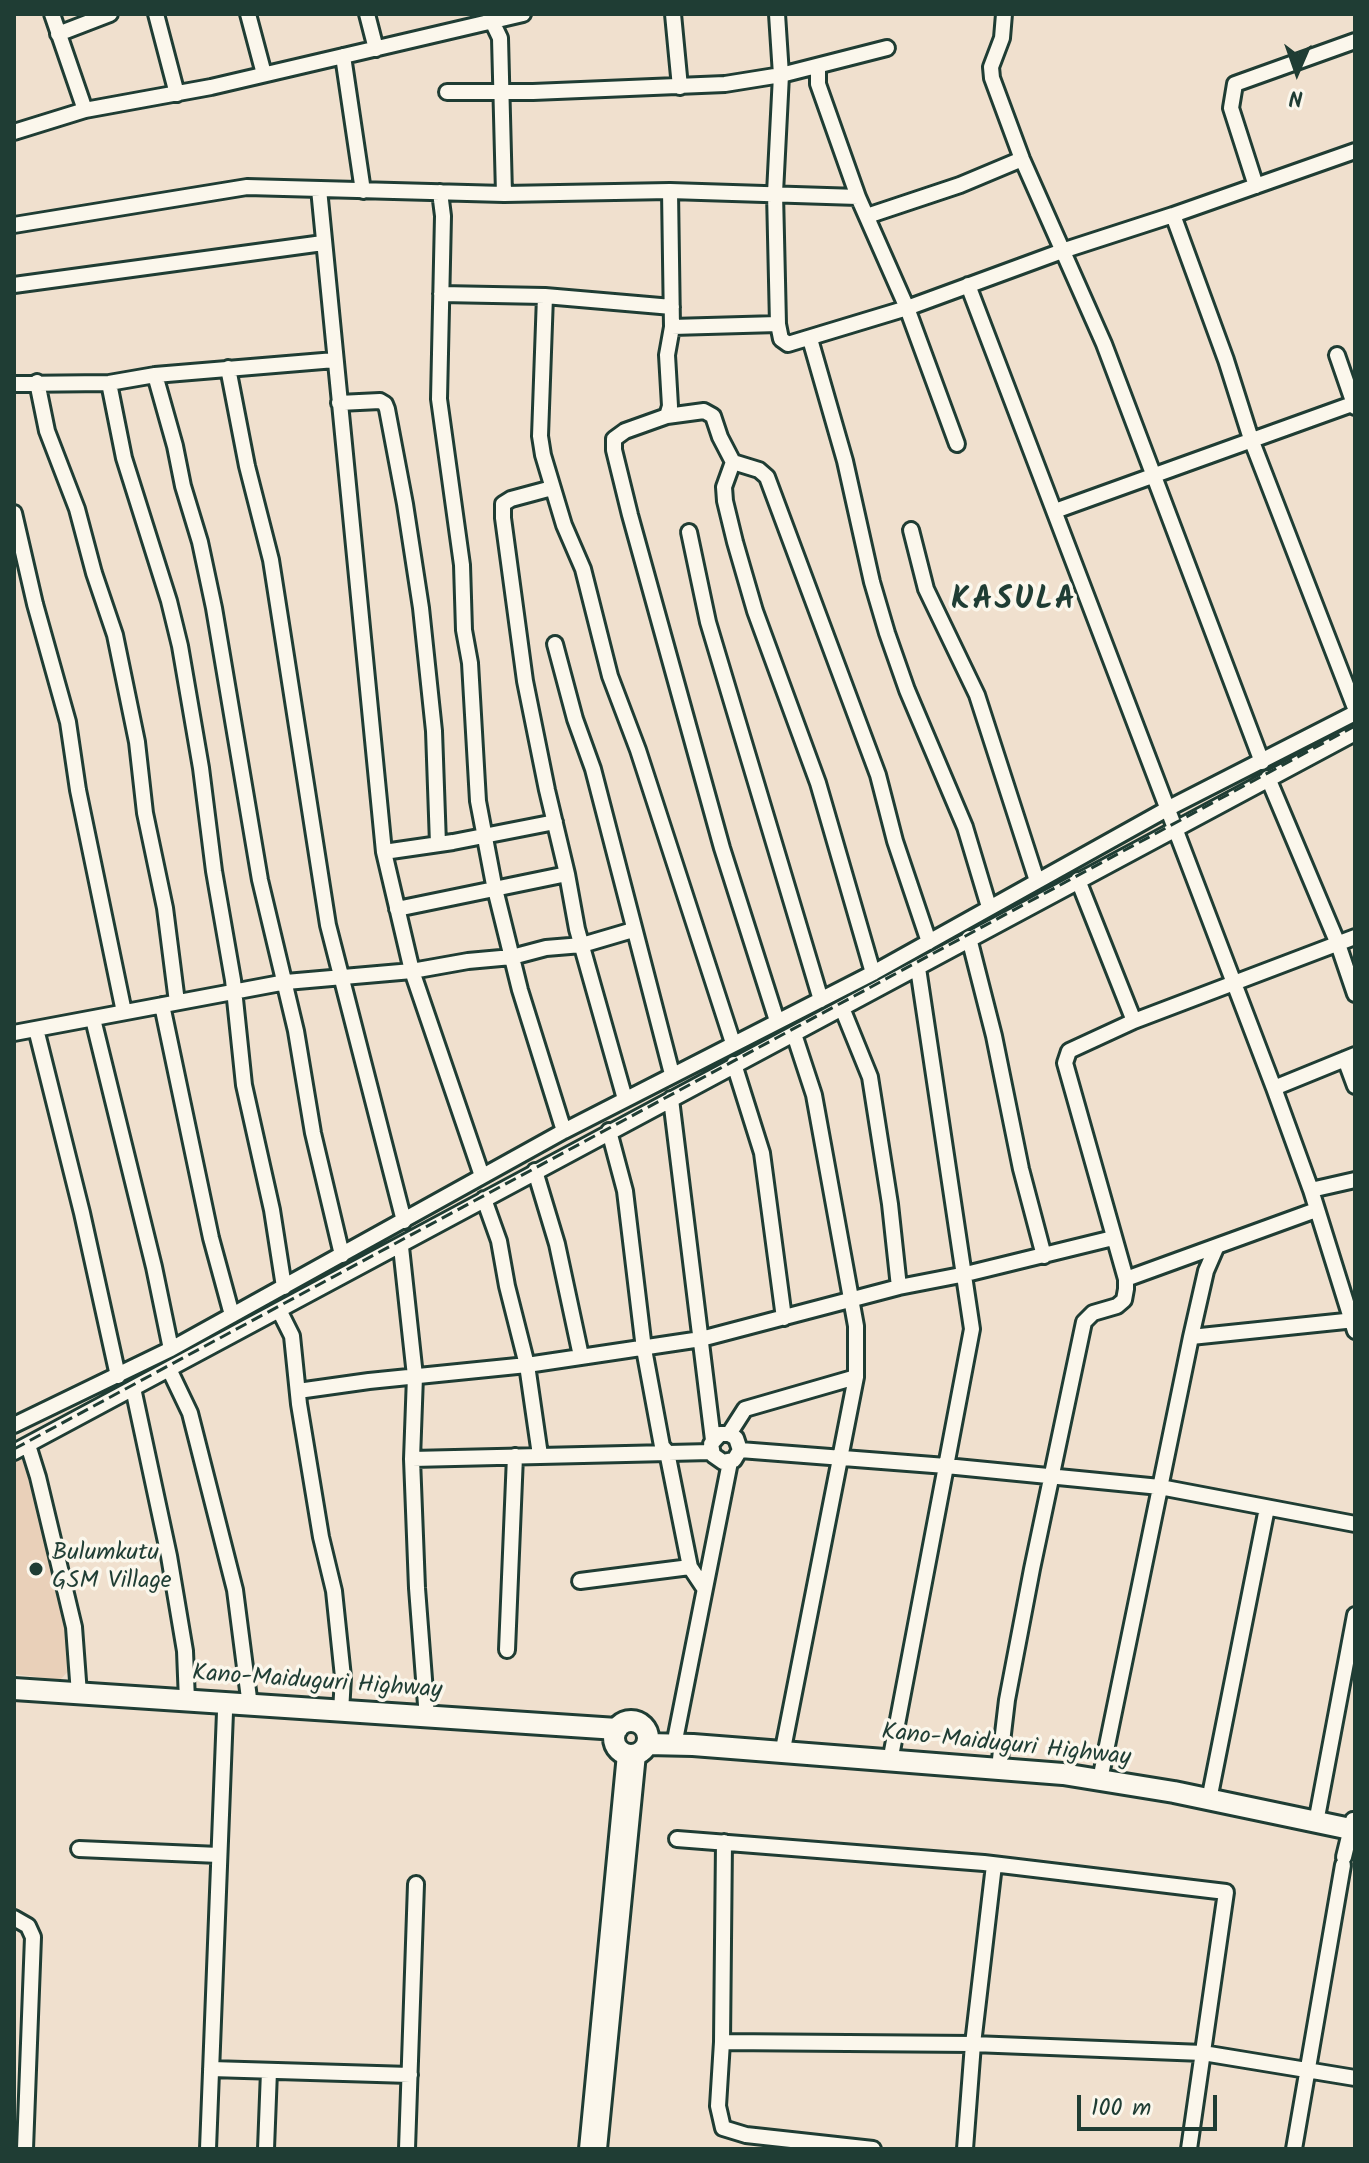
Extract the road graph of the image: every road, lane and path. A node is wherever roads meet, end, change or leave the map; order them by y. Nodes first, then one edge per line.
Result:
1 (52, 14) edge
2 (110, 14) edge
3 (156, 14) edge
4 (248, 14) edge
5 (367, 14) edge
6 (523, 14) edge
7 (673, 14) edge
8 (777, 14) edge
9 (1004, 14) edge
10 (490, 18) edge
11 (58, 34) junction
12 (1355, 41) edge
13 (887, 48) dead end
14 (376, 49) junction
15 (343, 56) junction
16 (818, 66) junction
17 (264, 74) junction
18 (781, 75) junction
19 (680, 87) junction
20 (503, 91) junction
21 (447, 92) dead end
22 (177, 94) junction
23 (85, 110) junction
24 (14, 132) edge
25 (1355, 151) edge
26 (1022, 159) junction
27 (1256, 186) junction
28 (319, 189) junction
29 (363, 191) junction
30 (670, 191) junction
31 (440, 192) junction
32 (775, 193) junction
33 (504, 194) junction
34 (858, 197) junction
35 (1173, 215) junction
36 (867, 216) junction
37 (14, 225) edge
38 (323, 243) junction
39 (1065, 250) junction
40 (14, 285) edge
41 (968, 285) junction
42 (441, 294) junction
43 (545, 296) junction
44 (672, 307) junction
45 (907, 308) junction
46 (778, 324) junction
47 (672, 327) junction
48 (810, 339) junction
49 (1337, 355) dead end
50 (335, 360) junction
51 (228, 368) junction
52 (155, 375) junction
53 (37, 382) junction
54 (109, 383) junction
55 (14, 384) edge
56 (339, 403) junction
57 (1355, 405) edge
58 (667, 416) junction
59 (1251, 439) junction
60 (957, 444) dead end
61 (733, 462) junction
62 (1155, 475) junction
63 (552, 488) junction
64 (1055, 511) junction
65 (14, 513) edge
66 (911, 530) dead end
67 (689, 532) dead end
68 (555, 644) dead end
69 (1355, 711) edge
70 (1355, 733) edge
71 (1262, 762) junction
72 (1268, 778) junction
73 (1167, 809) junction
74 (555, 822) junction
75 (1175, 829) junction
76 (484, 835) junction
77 (438, 844) junction
78 (384, 852) junction
79 (567, 874) junction
80 (1078, 880) junction
81 (1037, 881) junction
82 (495, 889) junction
83 (989, 907) junction
84 (397, 909) junction
85 (633, 930) junction
86 (1355, 937) edge
87 (969, 938) junction
88 (929, 942) junction
89 (1338, 944) junction
90 (582, 945) junction
91 (512, 957) junction
92 (918, 968) junction
93 (412, 971) junction
94 (873, 973) junction
95 (340, 977) junction
96 (286, 982) junction
97 (1233, 983) junction
98 (234, 993) junction
99 (1355, 994) edge
100 (821, 1000) junction
101 (170, 1004) junction
102 (842, 1008) junction
103 (124, 1012) junction
104 (93, 1019) junction
105 (777, 1021) junction
106 (1134, 1021) junction
107 (36, 1029) junction
108 (14, 1033) edge
109 (794, 1034) junction
110 (733, 1043) junction
111 (1350, 1057) edge
112 (734, 1064) junction
113 (672, 1074) junction
114 (1355, 1086) edge
115 (1274, 1088) junction
116 (625, 1099) junction
117 (671, 1099) junction
118 (564, 1131) junction
119 (609, 1131) junction
120 (535, 1171) junction
121 (482, 1176) junction
122 (1355, 1180) edge
123 (1311, 1190) junction
124 (484, 1199) junction
125 (1316, 1210) junction
126 (404, 1221) junction
127 (1113, 1238) junction
128 (401, 1247) junction
129 (1216, 1248) junction
130 (342, 1255) junction
131 (1044, 1256) junction
132 (966, 1274) junction
133 (1126, 1279) junction
134 (284, 1287) junction
135 (899, 1287) junction
136 (850, 1300) junction
137 (279, 1310) junction
138 (232, 1315) junction
139 (784, 1318) junction
140 (1354, 1324) edge
141 (1191, 1337) junction
142 (701, 1339) junction
143 (171, 1349) junction
144 (644, 1349) junction
145 (581, 1356) junction
146 (527, 1365) junction
147 (169, 1369) junction
148 (118, 1376) junction
149 (415, 1376) junction
150 (856, 1377) junction
151 (133, 1388) junction
152 (298, 1391) junction
153 (14, 1425) edge
154 (729, 1434) junction
155 (28, 1445) junction
156 (712, 1446) junction
157 (14, 1452) edge
158 (667, 1452) junction
159 (540, 1455) junction
160 (515, 1456) junction
161 (735, 1456) junction
162 (840, 1457) junction
163 (412, 1459) junction
164 (946, 1466) junction
165 (1053, 1476) junction
166 (1160, 1487) junction
167 (1267, 1508) junction
168 (1355, 1524) edge
169 (690, 1567) junction
170 (580, 1581) dead end
171 (704, 1588) junction
172 (1355, 1615) edge
173 (507, 1650) dead end
174 (14, 1689) edge
175 (79, 1694) junction
176 (14, 1696) edge
177 (187, 1701) junction
178 (250, 1706) junction
179 (225, 1712) junction
180 (341, 1712) junction
181 (427, 1718) junction
182 (375, 1719) junction
183 (676, 1735) junction
184 (632, 1743) junction
185 (784, 1744) junction
186 (892, 1751) junction
187 (1000, 1759) junction
188 (1102, 1770) junction
189 (1211, 1790) junction
190 (1318, 1812) junction
191 (1354, 1825) edge
192 (677, 1839) dead end
193 (724, 1842) junction
194 (79, 1849) dead end
195 (219, 1855) junction
196 (994, 1865) junction
197 (416, 1884) dead end
198 (14, 1918) edge
199 (722, 2042) junction
200 (973, 2044) junction
201 (1203, 2053) junction
202 (1308, 2068) junction
203 (211, 2069) junction
204 (269, 2071) junction
205 (410, 2075) junction
206 (1355, 2078) edge
207 (25, 2149) edge
208 (208, 2149) edge
209 (266, 2149) edge
210 (407, 2149) edge
211 (587, 2149) edge
212 (599, 2149) edge
213 (873, 2149) edge
214 (965, 2149) edge
215 (1189, 2149) edge
216 (1294, 2149) edge

1 - 11 street
2 - 11 street
3 - 22 street
4 - 17 street
5 - 14 street
6 - 10 street
7 - 19 street
8 - 18 street
9 - 26 street
10 - 14 street
10 - 20 street
11 - 23 street
12 - 27 street
13 - 16 street
14 - 15 street
15 - 17 street
15 - 29 street
16 - 18 street
16 - 34 street
17 - 22 street
18 - 19 street
18 - 32 street
19 - 20 street
20 - 21 street
20 - 33 street
22 - 23 street
23 - 24 street
25 - 27 street
26 - 36 street
26 - 39 street
27 - 35 street
28 - 29 street
28 - 37 street
28 - 38 street
29 - 31 street
30 - 32 street
30 - 33 street
30 - 44 street
31 - 33 street
31 - 42 street
32 - 34 street
32 - 46 street
34 - 36 street
35 - 39 street
35 - 59 street
36 - 45 street
38 - 40 street
38 - 50 street
39 - 41 street
39 - 62 street
41 - 45 street
41 - 64 street
42 - 43 street
42 - 76 street
43 - 44 street
43 - 63 street
44 - 47 street
45 - 48 street
45 - 60 street
46 - 47 street
46 - 48 street
47 - 58 street
48 - 83 street
49 - 57 street
50 - 51 street
50 - 56 street
51 - 52 street
51 - 95 street
52 - 54 street
52 - 96 street
53 - 54 street
53 - 55 street
53 - 101 street
54 - 98 street
56 - 77 street
56 - 78 street
57 - 59 street
58 - 61 street
58 - 105 street
59 - 62 street
59 - 69 street
61 - 88 street
61 - 94 street
62 - 64 street
62 - 71 street
63 - 74 street
63 - 110 street
64 - 73 street
65 - 103 street
66 - 81 street
67 - 100 street
68 - 85 street
69 - 71 street
70 - 72 street
71 - 73 street
72 - 75 street
72 - 89 street
73 - 75 street
73 - 81 street
74 - 76 street
74 - 79 street
75 - 80 street
75 - 97 street
76 - 77 street
76 - 82 street
77 - 78 street
78 - 84 street
79 - 82 street
79 - 90 street
80 - 87 street
80 - 106 street
81 - 83 street
82 - 84 street
82 - 91 street
83 - 88 street
84 - 93 street
85 - 90 street
85 - 113 street
86 - 89 street
87 - 92 street
87 - 131 street
88 - 94 street
89 - 97 street
89 - 99 street
90 - 91 street
90 - 116 street
91 - 93 street
91 - 118 street
92 - 102 street
92 - 132 street
93 - 95 street
93 - 121 street
94 - 100 street
95 - 96 street
95 - 126 street
96 - 98 street
96 - 130 street
97 - 106 street
97 - 115 street
98 - 101 street
98 - 134 street
100 - 105 street
101 - 103 street
101 - 138 street
102 - 109 street
102 - 135 street
103 - 104 street
104 - 107 street
104 - 143 street
105 - 110 street
106 - 127 street
107 - 108 street
107 - 148 street
109 - 112 street
109 - 136 street
110 - 113 street
111 - 114 street
111 - 115 street
112 - 117 street
112 - 139 street
113 - 116 street
115 - 123 street
116 - 118 street
117 - 119 street
117 - 142 street
118 - 121 street
119 - 120 street
119 - 144 street
120 - 124 street
120 - 145 street
121 - 126 street
122 - 123 street
123 - 125 street
124 - 128 street
124 - 146 street
125 - 129 street
125 - 140 street
126 - 130 street
127 - 131 street
127 - 133 street
128 - 137 street
128 - 149 street
129 - 133 street
129 - 141 street
130 - 134 street
131 - 132 street
132 - 135 street
132 - 164 street
133 - 165 street
134 - 138 street
135 - 136 street
136 - 139 street
136 - 150 street
137 - 147 street
137 - 152 street
138 - 143 street
139 - 142 street
140 - 141 street
141 - 166 street
142 - 144 street
142 - 156 street
143 - 148 street
144 - 145 street
144 - 158 street
145 - 146 street
146 - 149 street
146 - 159 street
147 - 151 street
147 - 178 street
148 - 153 street
149 - 152 street
149 - 163 street
150 - 154 street
150 - 162 street
151 - 155 street
151 - 177 street
152 - 180 street
154 - 156 street
154 - 161 street
155 - 157 street
155 - 175 street
156 - 158 street
156 - 161 street
158 - 159 street
158 - 169 street
159 - 160 street
160 - 163 street
160 - 173 street
161 - 162 street
161 - 171 street
162 - 164 street
162 - 185 street
163 - 181 street
164 - 165 street
164 - 186 street
165 - 166 street
165 - 187 street
166 - 167 street
166 - 188 street
167 - 168 street
167 - 189 street
169 - 170 street
169 - 171 street
171 - 183 street
172 - 190 street
174 - 175 highway, Kano-Maiduguri Highway
175 - 177 highway, Kano-Maiduguri Highway
176 - 179 highway, Kano-Maiduguri Highway
177 - 178 highway, Kano-Maiduguri Highway
178 - 180 highway, Kano-Maiduguri Highway
179 - 182 highway, Kano-Maiduguri Highway
179 - 195 street
180 - 182 highway, Kano-Maiduguri Highway
181 - 182 highway, Kano-Maiduguri Highway
181 - 184 highway, Kano-Maiduguri Highway
182 - 184 highway, Kano-Maiduguri Highway
183 - 184 highway, Kano-Maiduguri Highway
183 - 185 highway, Kano-Maiduguri Highway
184 - 191 highway, Kano-Maiduguri Highway
184 - 211 street
184 - 212 street
185 - 186 highway, Kano-Maiduguri Highway
186 - 187 highway, Kano-Maiduguri Highway
187 - 188 highway, Kano-Maiduguri Highway
188 - 189 highway, Kano-Maiduguri Highway
189 - 190 highway, Kano-Maiduguri Highway
190 - 191 highway, Kano-Maiduguri Highway
191 - 202 street
192 - 193 street
193 - 196 street
193 - 199 street
194 - 195 street
195 - 203 street
196 - 200 street
196 - 201 street
197 - 205 street
198 - 207 street
199 - 200 street
199 - 213 street
200 - 201 street
200 - 214 street
201 - 202 street
201 - 215 street
202 - 206 street
202 - 216 street
203 - 204 street
203 - 208 street
204 - 205 street
204 - 209 street
205 - 210 street

